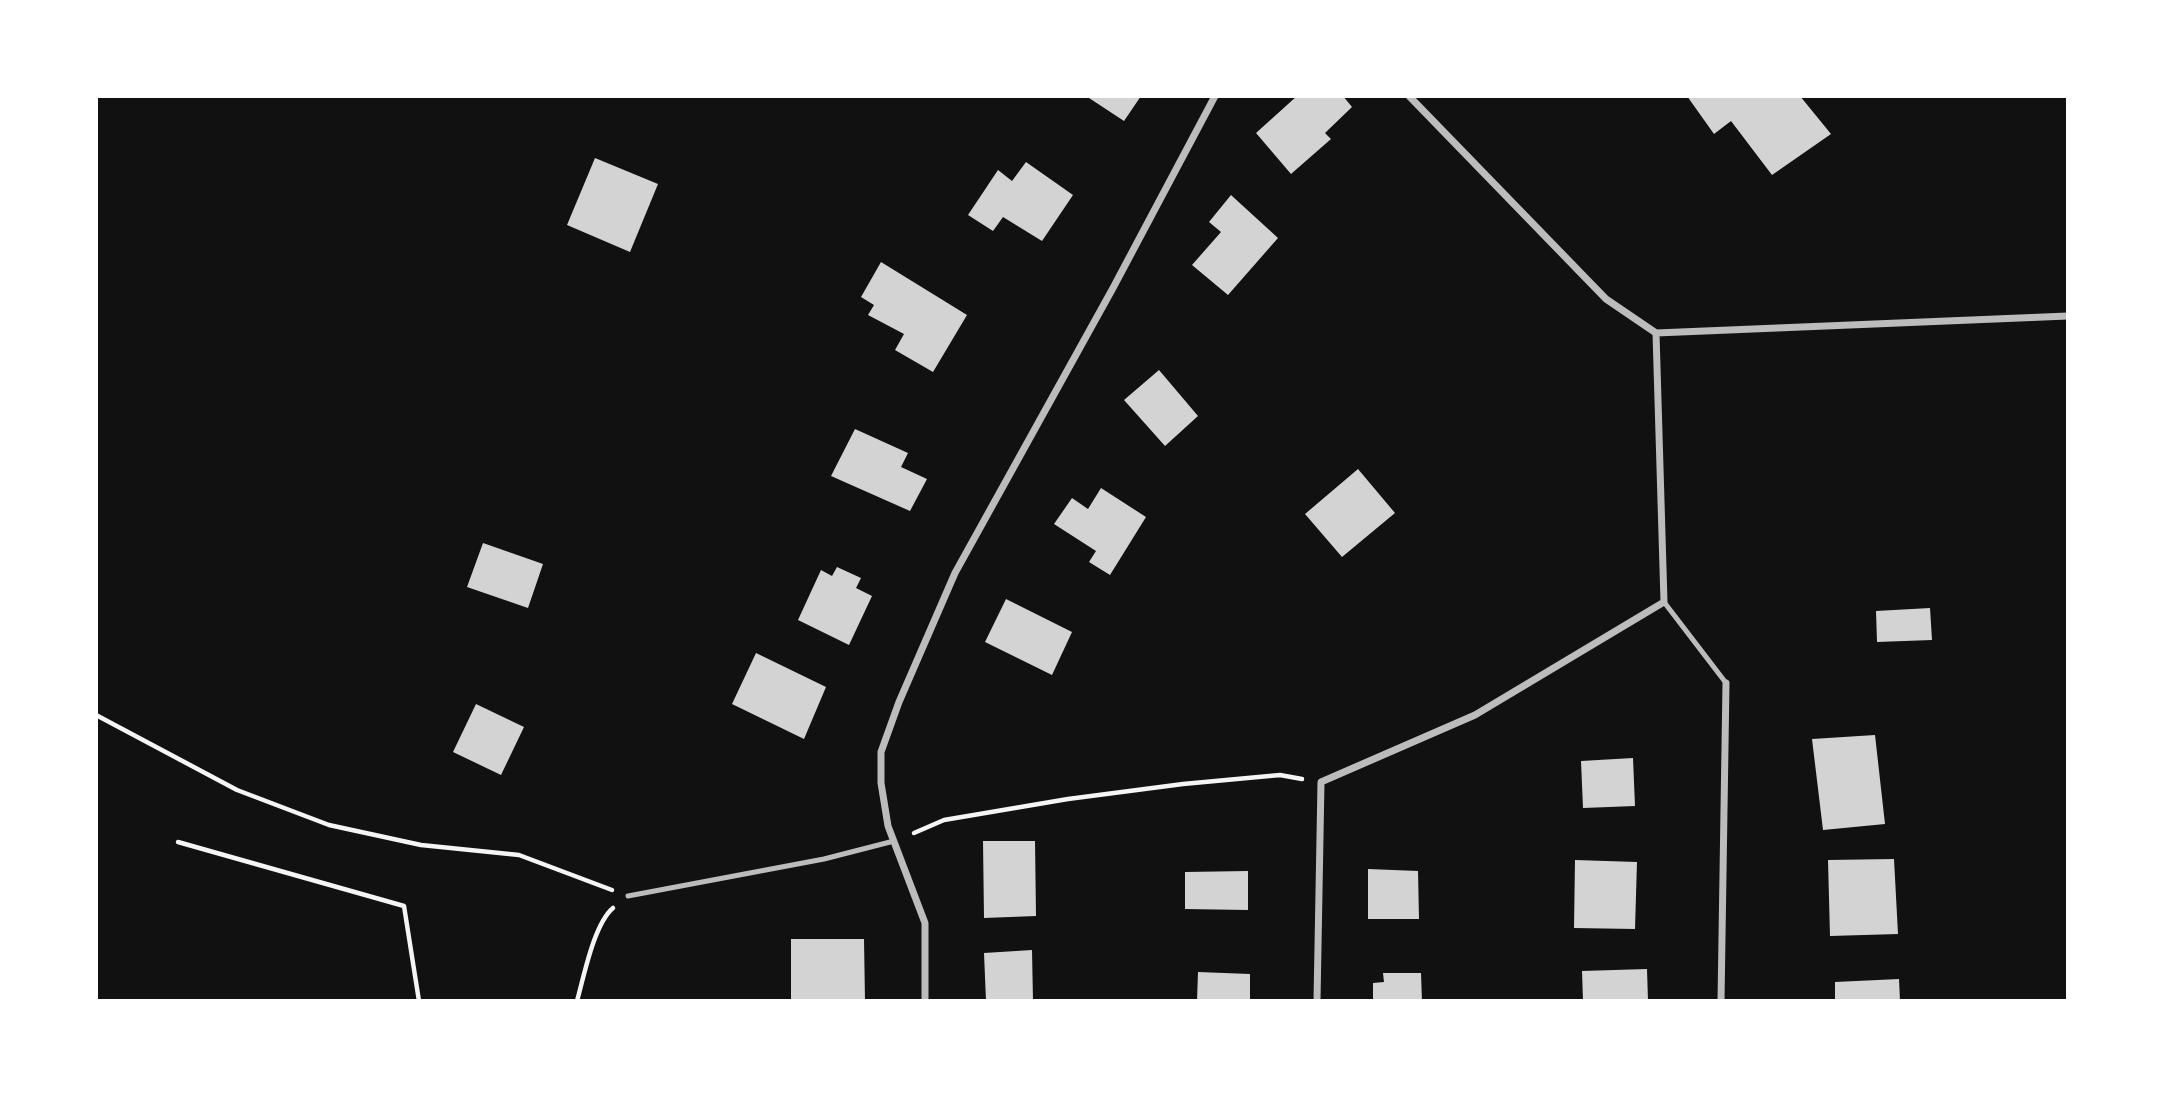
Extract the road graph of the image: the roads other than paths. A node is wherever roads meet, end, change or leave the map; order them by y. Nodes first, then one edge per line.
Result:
1 (1215, 96) edge
2 (1409, 96) edge
3 (2068, 316) edge
4 (1656, 333) junction
5 (1664, 602) junction
6 (1726, 683) joint
7 (894, 841) junction
8 (628, 896) road end
9 (925, 1001) edge
10 (1317, 1001) edge
11 (1721, 1001) edge

1 - 7 street
2 - 4 street
3 - 4 street
4 - 5 street
5 - 6 lane
5 - 10 street
6 - 11 street
7 - 8 lane
7 - 9 street

